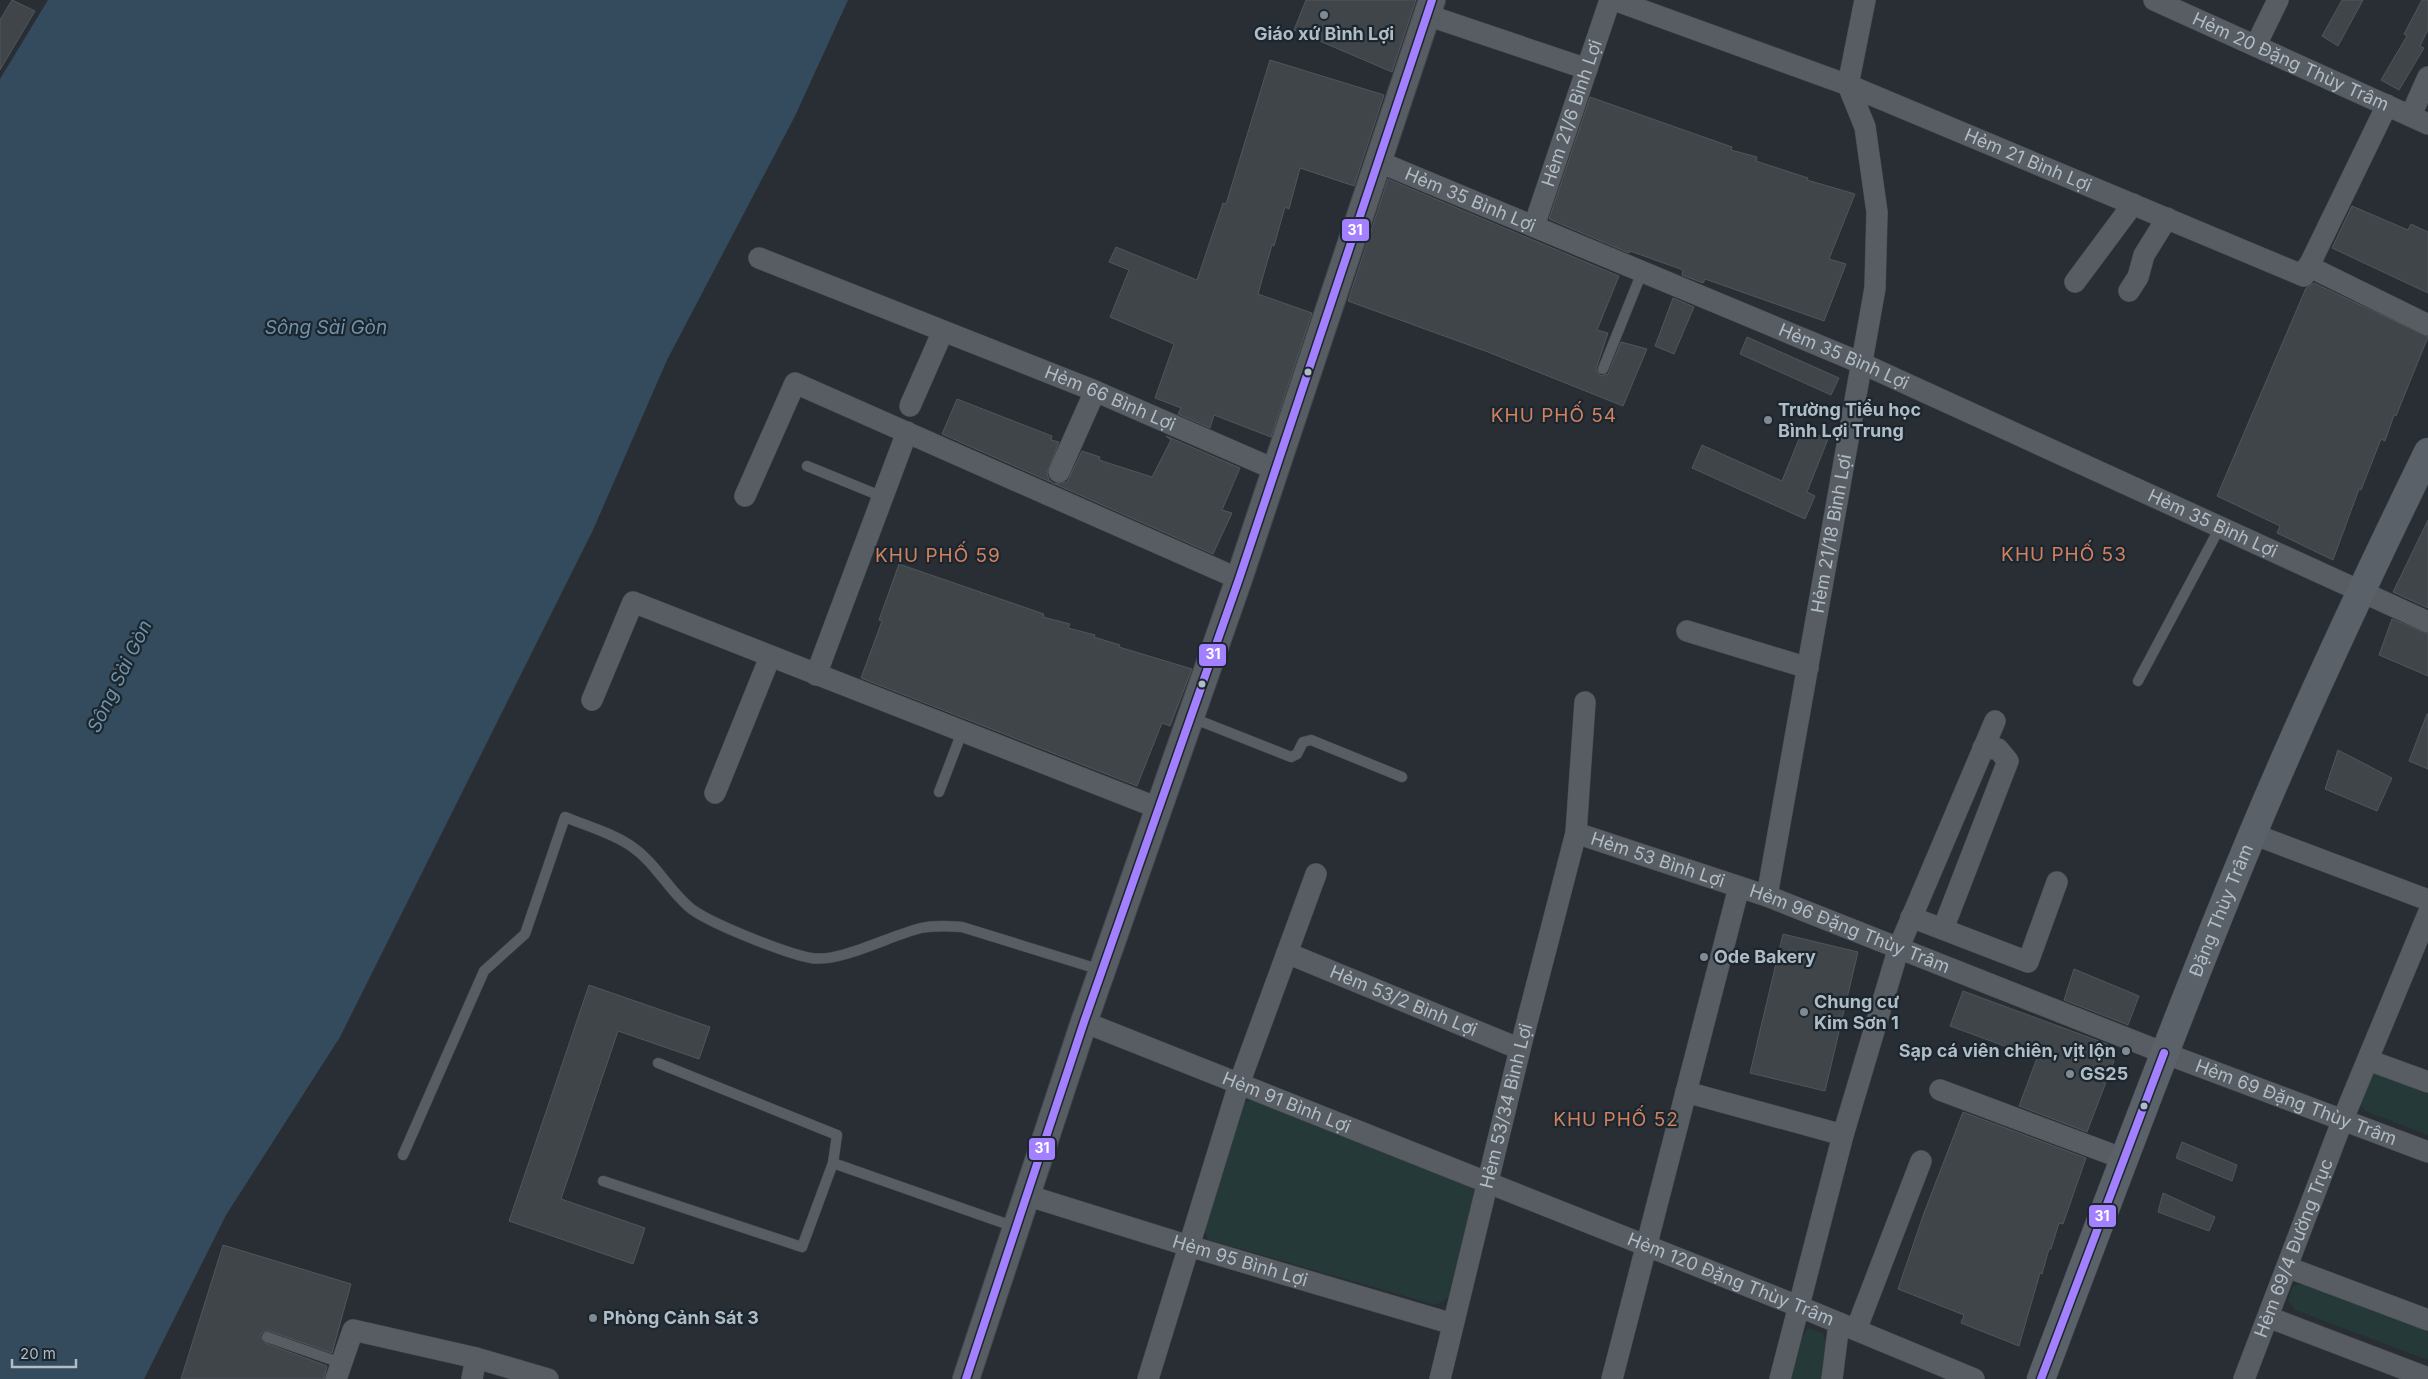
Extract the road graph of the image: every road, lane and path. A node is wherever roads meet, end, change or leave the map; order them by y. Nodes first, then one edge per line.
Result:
1 (1612, 0) edge
2 (1865, 0) edge
3 (2154, 0) edge
4 (2278, 0) edge
5 (1429, 8) edge
6 (2256, 45) junction
7 (1587, 69) junction
8 (2428, 77) edge
9 (1848, 85) junction
10 (2387, 105) junction
11 (2420, 120) edge
12 (1377, 161) junction
13 (2133, 204) junction
14 (2167, 218) junction
15 (1534, 226) junction
16 (759, 258) dead end
17 (2308, 266) junction
18 (1642, 272) junction
19 (2075, 282) dead end
20 (2129, 291) dead end
21 (2428, 325) edge
22 (943, 331) junction
23 (1861, 363) junction
24 (1602, 368) dead end
25 (1095, 391) junction
26 (910, 406) dead end
27 (907, 432) junction
28 (2428, 452) edge
29 (807, 466) dead end
30 (1276, 470) junction
31 (1059, 472) dead end
32 (2420, 489) edge
33 (745, 496) dead end
34 (883, 497) junction
35 (2220, 527) junction
36 (1239, 579) junction
37 (2361, 592) junction
38 (2428, 622) edge
39 (1687, 631) dead end
40 (770, 658) junction
41 (1808, 668) junction
42 (816, 675) junction
43 (2138, 681) dead end
44 (592, 700) dead end
45 (1585, 702) dead end
46 (1189, 717) junction
47 (1994, 721) dead end
48 (962, 732) junction
49 (1983, 748) junction
50 (1402, 777) dead end
51 (938, 792) dead end
52 (715, 793) dead end
53 (1158, 808) junction
54 (1576, 833) junction
55 (2252, 834) junction
56 (1316, 874) dead end
57 (2057, 882) dead end
58 (1739, 887) junction
59 (1767, 896) junction
60 (2428, 900) edge
61 (2428, 914) edge
62 (1911, 916) junction
63 (1943, 929) junction
64 (1899, 947) junction
65 (1287, 953) junction
66 (1102, 970) junction
67 (1084, 1022) junction
68 (1520, 1049) junction
69 (2164, 1053) junction
70 (2368, 1060) junction
71 (658, 1063) dead end
72 (2428, 1082) edge
73 (1239, 1084) junction
74 (1940, 1090) dead end
75 (1686, 1092) junction
76 (2343, 1118) junction
77 (1843, 1136) junction
78 (2428, 1152) edge
79 (403, 1154) dead end
80 (2124, 1159) junction
81 (1921, 1161) dead end
82 (833, 1163) junction
83 (603, 1181) dead end
84 (1488, 1183) junction
85 (1026, 1195) junction
86 (1016, 1227) junction
87 (1646, 1245) junction
88 (1189, 1246) junction
89 (2287, 1267) junction
90 (1798, 1306) junction
91 (2268, 1317) junction
92 (2428, 1320) edge
93 (1453, 1324) junction
94 (1847, 1327) junction
95 (267, 1337) dead end
96 (476, 1358) junction
97 (339, 1371) edge
98 (2428, 1378) edge
99 (472, 1379) edge
100 (548, 1379) edge
101 (966, 1379) edge
102 (1148, 1379) edge
103 (1440, 1379) edge
104 (1612, 1379) edge
105 (1780, 1379) edge
106 (1832, 1379) edge
107 (1974, 1379) edge
108 (2041, 1379) edge
109 (2244, 1379) edge

1 - 7 street, Hẻm 21/6 Bình Lợi
1 - 9 street, Hẻm 21 Bình Lợi
2 - 9 street
3 - 6 street, Hẻm 20 Đặng Thùy Trâm
4 - 6 street
5 - 7 street
5 - 12 street
6 - 10 street, Hẻm 20 Đặng Thùy Trâm
7 - 15 street, Hẻm 21/6 Bình Lợi
8 - 11 street
9 - 13 street, Hẻm 21 Bình Lợi
9 - 23 street, Hẻm 21/18 Bình Lợi
10 - 11 street, Hẻm 20 Đặng Thùy Trâm
10 - 17 street
12 - 15 street, Hẻm 35 Bình Lợi
12 - 30 street
13 - 14 street, Hẻm 21 Bình Lợi
13 - 19 street
14 - 17 street, Hẻm 21 Bình Lợi
14 - 20 street
15 - 18 street, Hẻm 35 Bình Lợi
16 - 22 street, Hẻm 66 Bình Lợi
17 - 21 street
18 - 23 street, Hẻm 35 Bình Lợi
18 - 24 lane
22 - 25 street, Hẻm 66 Bình Lợi
22 - 26 street
23 - 35 street, Hẻm 35 Bình Lợi
23 - 41 street, Hẻm 21/18 Bình Lợi
25 - 30 street, Hẻm 66 Bình Lợi
25 - 31 street
27 - 33 street
27 - 34 street
27 - 36 street
28 - 32 main road, Đặng Thùy Trâm
29 - 34 lane
30 - 36 street
32 - 37 main road, Đặng Thùy Trâm
34 - 42 street
35 - 37 street, Hẻm 35 Bình Lợi
35 - 43 lane
36 - 46 street
37 - 38 street, Hẻm 35 Bình Lợi
37 - 55 main road, Đặng Thùy Trâm
39 - 41 street
40 - 42 street
40 - 44 street
40 - 52 street
41 - 59 street, Hẻm 21/18 Bình Lợi
42 - 48 street
45 - 54 street, Hẻm 53/34 Bình Lợi
46 - 50 lane
46 - 53 street
47 - 49 street
48 - 51 lane
48 - 53 street
49 - 62 street
49 - 63 street
53 - 66 street
54 - 58 street, Hẻm 53 Bình Lợi
54 - 68 street, Hẻm 53/34 Bình Lợi
55 - 60 street
55 - 69 main road, Đặng Thùy Trâm
56 - 65 street
57 - 63 street
58 - 59 street, Hẻm 96 Đặng Thùy Trâm
58 - 75 street, Hẻm 96 Đặng Thùy Trâm
59 - 64 street, Hẻm 96 Đặng Thùy Trâm
61 - 70 street, Hẻm 69/4 Đường Trục
62 - 63 street
62 - 64 street
64 - 69 street, Hẻm 96 Đặng Thùy Trâm
64 - 77 street
65 - 68 street, Hẻm 53/2 Bình Lợi
65 - 73 street
66 - 67 street
66 - 79 lane
67 - 73 street, Hẻm 91 Bình Lợi
67 - 85 street
68 - 84 street, Hẻm 53/34 Bình Lợi
69 - 76 street, Hẻm 69 Đặng Thùy Trâm
69 - 80 main road, Đặng Thùy Trâm
70 - 72 street
70 - 76 street, Hẻm 69/4 Đường Trục
71 - 82 lane
73 - 84 street, Hẻm 91 Bình Lợi
73 - 88 street
74 - 80 street
75 - 77 street
75 - 87 street, Hẻm 96 Đặng Thùy Trâm
76 - 78 street, Hẻm 69 Đặng Thùy Trâm
76 - 89 street, Hẻm 69/4 Đường Trục
77 - 90 street
80 - 108 main road, Đặng Thùy Trâm
81 - 94 street
82 - 83 lane
82 - 86 lane
84 - 87 street, Hẻm 120 Đặng Thùy Trâm
84 - 93 street, Hẻm 53/34 Bình Lợi
85 - 86 street
85 - 88 street, Hẻm 95 Bình Lợi
86 - 101 street
87 - 90 street, Hẻm 120 Đặng Thùy Trâm
87 - 104 street, Hẻm 96 Đặng Thùy Trâm
88 - 93 street, Hẻm 95 Bình Lợi
88 - 102 street
89 - 91 street, Hẻm 69/4 Đường Trục
89 - 92 street
90 - 94 street, Hẻm 120 Đặng Thùy Trâm
90 - 105 street
91 - 98 street
91 - 109 street, Hẻm 69/4 Đường Trục
93 - 103 street, Hẻm 53/34 Bình Lợi
94 - 106 street
94 - 107 street, Hẻm 120 Đặng Thùy Trâm
95 - 97 lane
96 - 97 street
96 - 99 street
96 - 100 street

